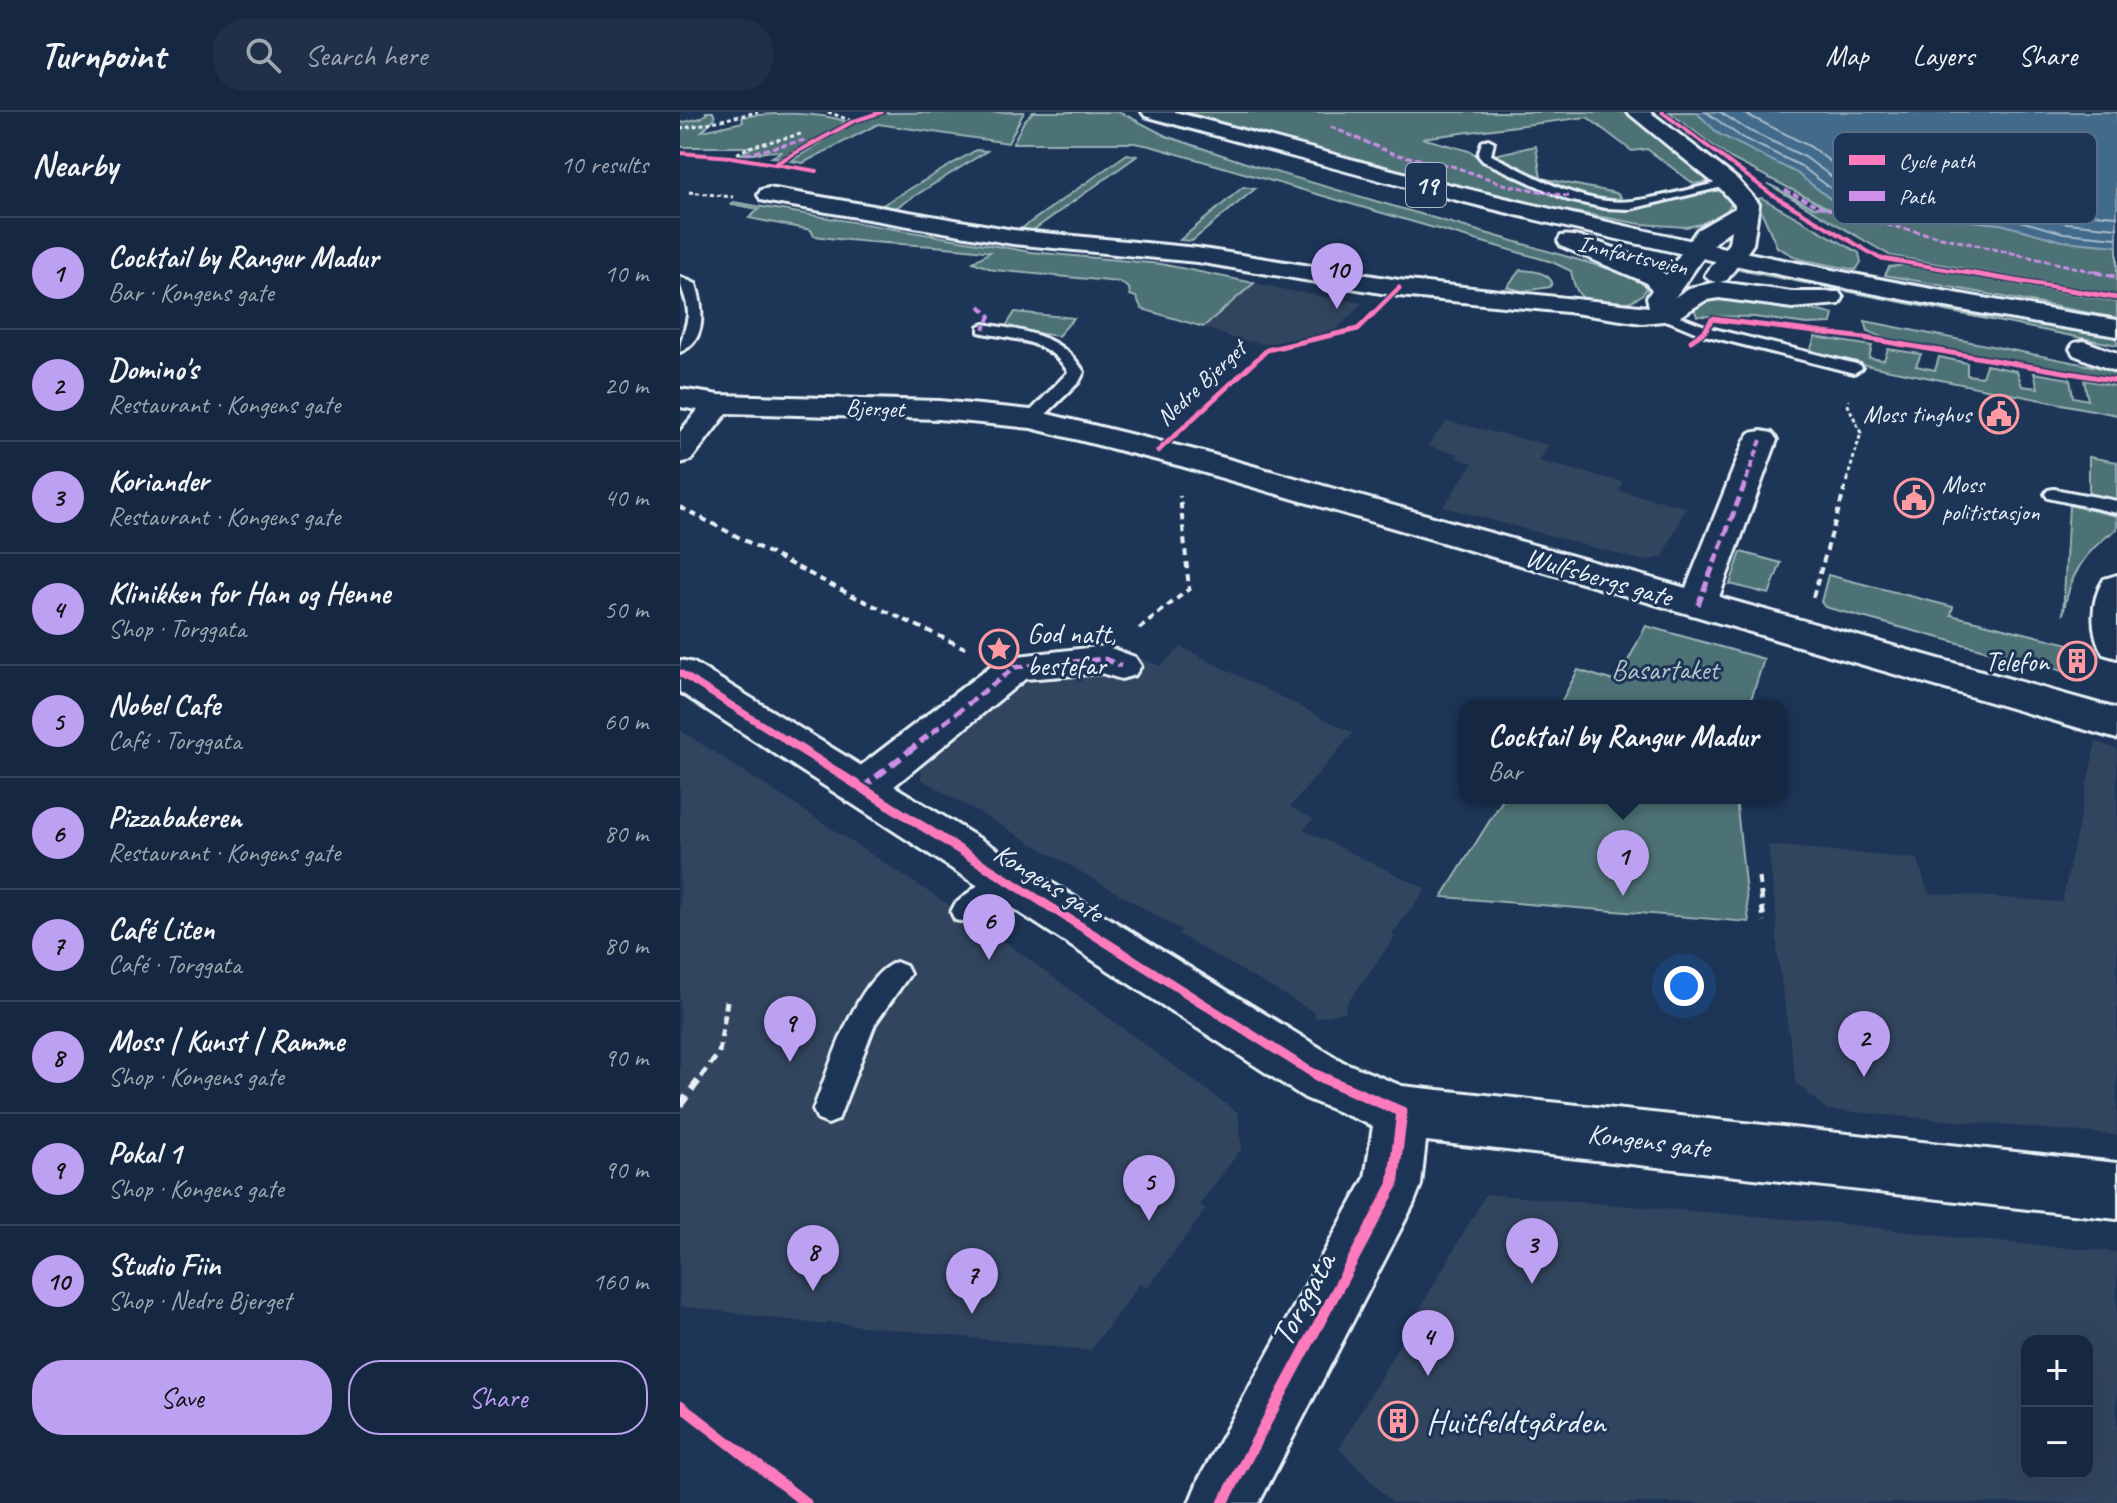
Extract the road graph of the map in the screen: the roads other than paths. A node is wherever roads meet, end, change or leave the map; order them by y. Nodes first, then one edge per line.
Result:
1 (1637, 112) edge
2 (1156, 113) edge
3 (1488, 142) dead end
4 (1729, 184) junction
5 (769, 195) dead end
6 (1747, 211) junction
7 (1570, 241) junction
8 (1690, 258) junction
9 (1725, 266) junction
10 (680, 281) edge
11 (1830, 298) junction
12 (1657, 306) junction
13 (2117, 328) edge
14 (984, 329) dead end
15 (680, 347) edge
16 (2084, 349) junction
17 (2117, 354) edge
18 (2117, 363) edge
19 (1854, 368) dead end
20 (680, 398) edge
21 (719, 404) junction
22 (1031, 419) junction
23 (1081, 431) joint
24 (1761, 440) dead end
25 (680, 453) edge
26 (2054, 494) dead end
27 (2117, 507) edge
28 (2117, 587) edge
29 (1698, 605) junction
30 (2117, 645) edge
31 (1126, 651) road end
32 (680, 673) edge
33 (2117, 724) edge
34 (861, 789) junction
35 (1003, 879) junction
36 (964, 912) dead end
37 (896, 974) dead end
38 (828, 1110) dead end
39 (1402, 1112) junction
40 (2117, 1191) edge
41 (1223, 1503) edge

1 - 4 main road
2 - 7 main road, Innfartsveien / 19
2 - 8 main road, Innfartsveien / 19
3 - 4 lane
4 - 6 main road
5 - 12 main road
6 - 8 main road
6 - 9 main road
7 - 8 main road, Innfartsveien / 19
7 - 12 main road
8 - 9 main road, Innfartsveien / 19
8 - 12 main road
9 - 11 main road, Innfartsveien / 19
9 - 13 main road, Innfartsveien / 19
10 - 15 lane
11 - 12 main road
11 - 16 main road, Innfartsveien / 19
12 - 19 lane
14 - 22 lane
16 - 17 main road, Innfartsveien / 19
16 - 18 main road
20 - 21 main road, Bjerget
21 - 22 main road, Bjerget
21 - 25 main road
22 - 23 main road, Bjerget
23 - 29 main road, Wulfsbergs gate
24 - 29 main road
26 - 27 lane
28 - 30 main road
29 - 33 main road, Wulfsbergs gate
31 - 34 main road
32 - 34 main road, Kongens gate
34 - 35 main road, Kongens gate
35 - 36 lane
35 - 39 main road, Kongens gate
37 - 38 lane
39 - 40 main road, Kongens gate
39 - 41 main road, Torggata

